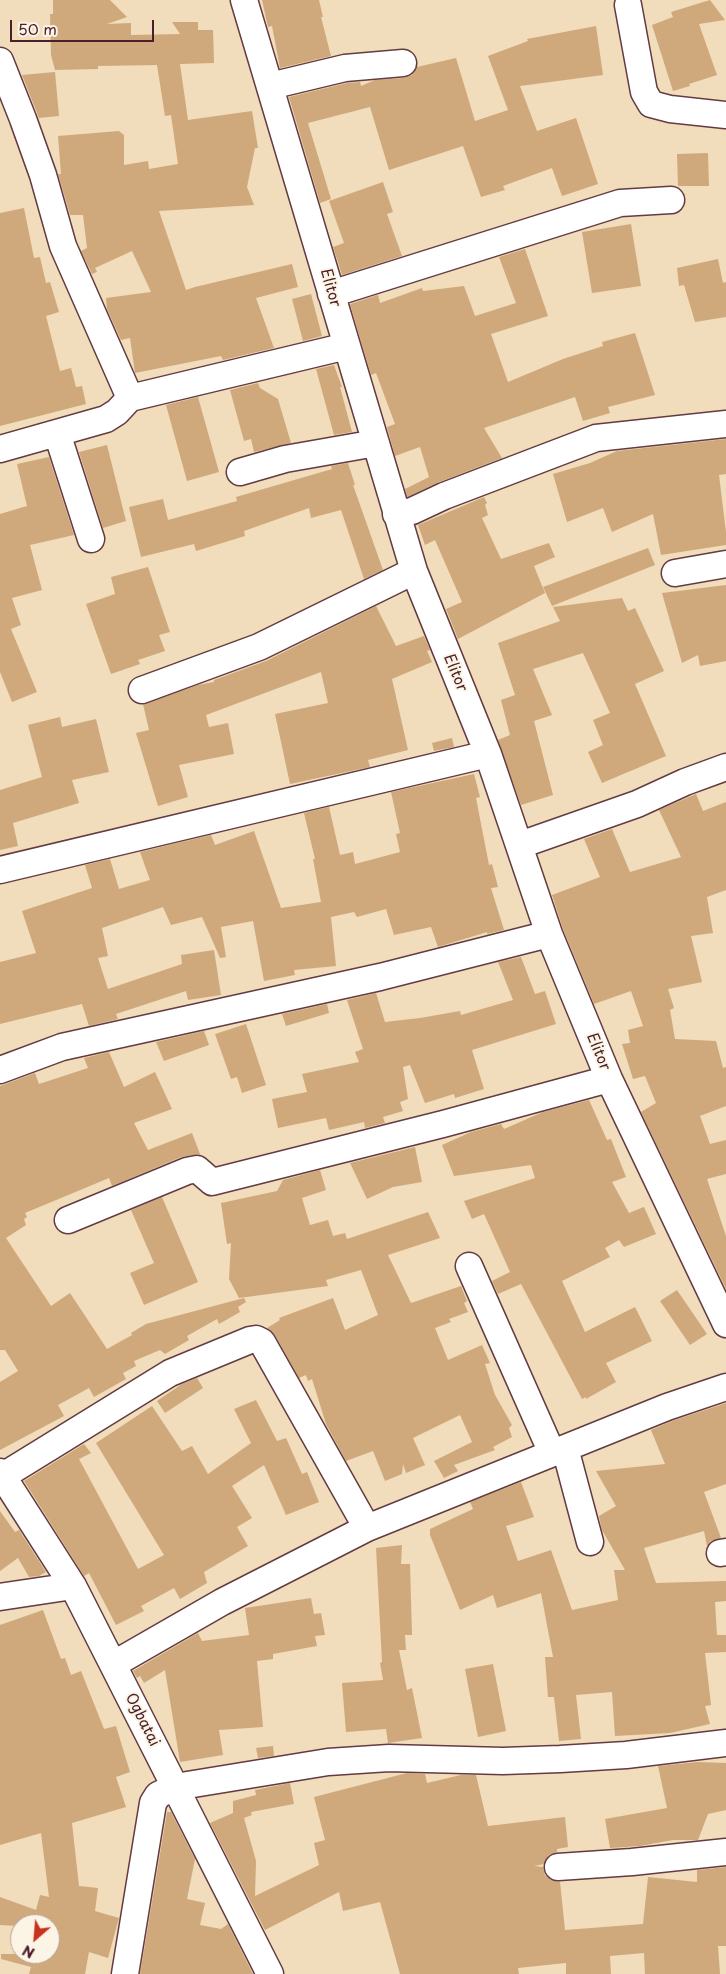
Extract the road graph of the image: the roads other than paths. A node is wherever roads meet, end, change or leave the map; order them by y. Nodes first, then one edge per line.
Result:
1 (244, 0) edge
2 (628, 4) dead end
3 (0, 61) edge
4 (403, 63) dead end
5 (270, 86) junction
6 (726, 115) edge
7 (671, 200) dead end
8 (331, 294) junction
9 (347, 346) junction
10 (130, 398) junction
11 (726, 424) edge
12 (57, 433) junction
13 (376, 443) junction
14 (0, 449) edge
15 (240, 472) dead end
16 (396, 514) junction
17 (91, 539) dead end
18 (726, 564) edge
19 (414, 571) junction
20 (675, 573) dead end
21 (142, 690) dead end
22 (488, 754) junction
23 (726, 767) edge
24 (520, 845) junction
25 (0, 870) edge
26 (550, 934) junction
27 (0, 1070) edge
28 (609, 1078) junction
29 (68, 1220) dead end
30 (468, 1266) dead end
31 (726, 1324) edge
32 (726, 1388) edge
33 (559, 1451) junction
34 (1, 1474) edge
35 (367, 1528) junction
36 (590, 1542) dead end
37 (73, 1586) junction
38 (0, 1597) edge
39 (114, 1664) junction
40 (726, 1743) edge
41 (176, 1787) junction
42 (726, 1852) edge
43 (558, 1867) dead end
44 (125, 1974) edge
45 (270, 1974) edge

1 - 5 street, Elitor
2 - 6 street
3 - 10 street
4 - 5 street
5 - 8 street, Elitor
7 - 8 street
8 - 9 street, Elitor
9 - 10 street
9 - 13 street, Elitor
10 - 12 street
11 - 16 street
12 - 14 street
12 - 17 street
13 - 15 street
13 - 16 street, Elitor
16 - 19 street, Elitor
18 - 20 street
19 - 21 street
19 - 22 street, Elitor
22 - 24 street, Elitor
22 - 25 street
23 - 24 street
24 - 26 street, Elitor
26 - 27 street
26 - 28 street, Elitor
28 - 29 street
28 - 31 street, Elitor
30 - 33 street
32 - 33 street
33 - 35 street
33 - 36 street
34 - 35 street
34 - 37 street, Ogbatai
35 - 39 street
37 - 38 street
37 - 39 street, Ogbatai
39 - 41 street, Ogbatai
40 - 41 street
41 - 44 street
41 - 45 street, Ogbatai
42 - 43 street

